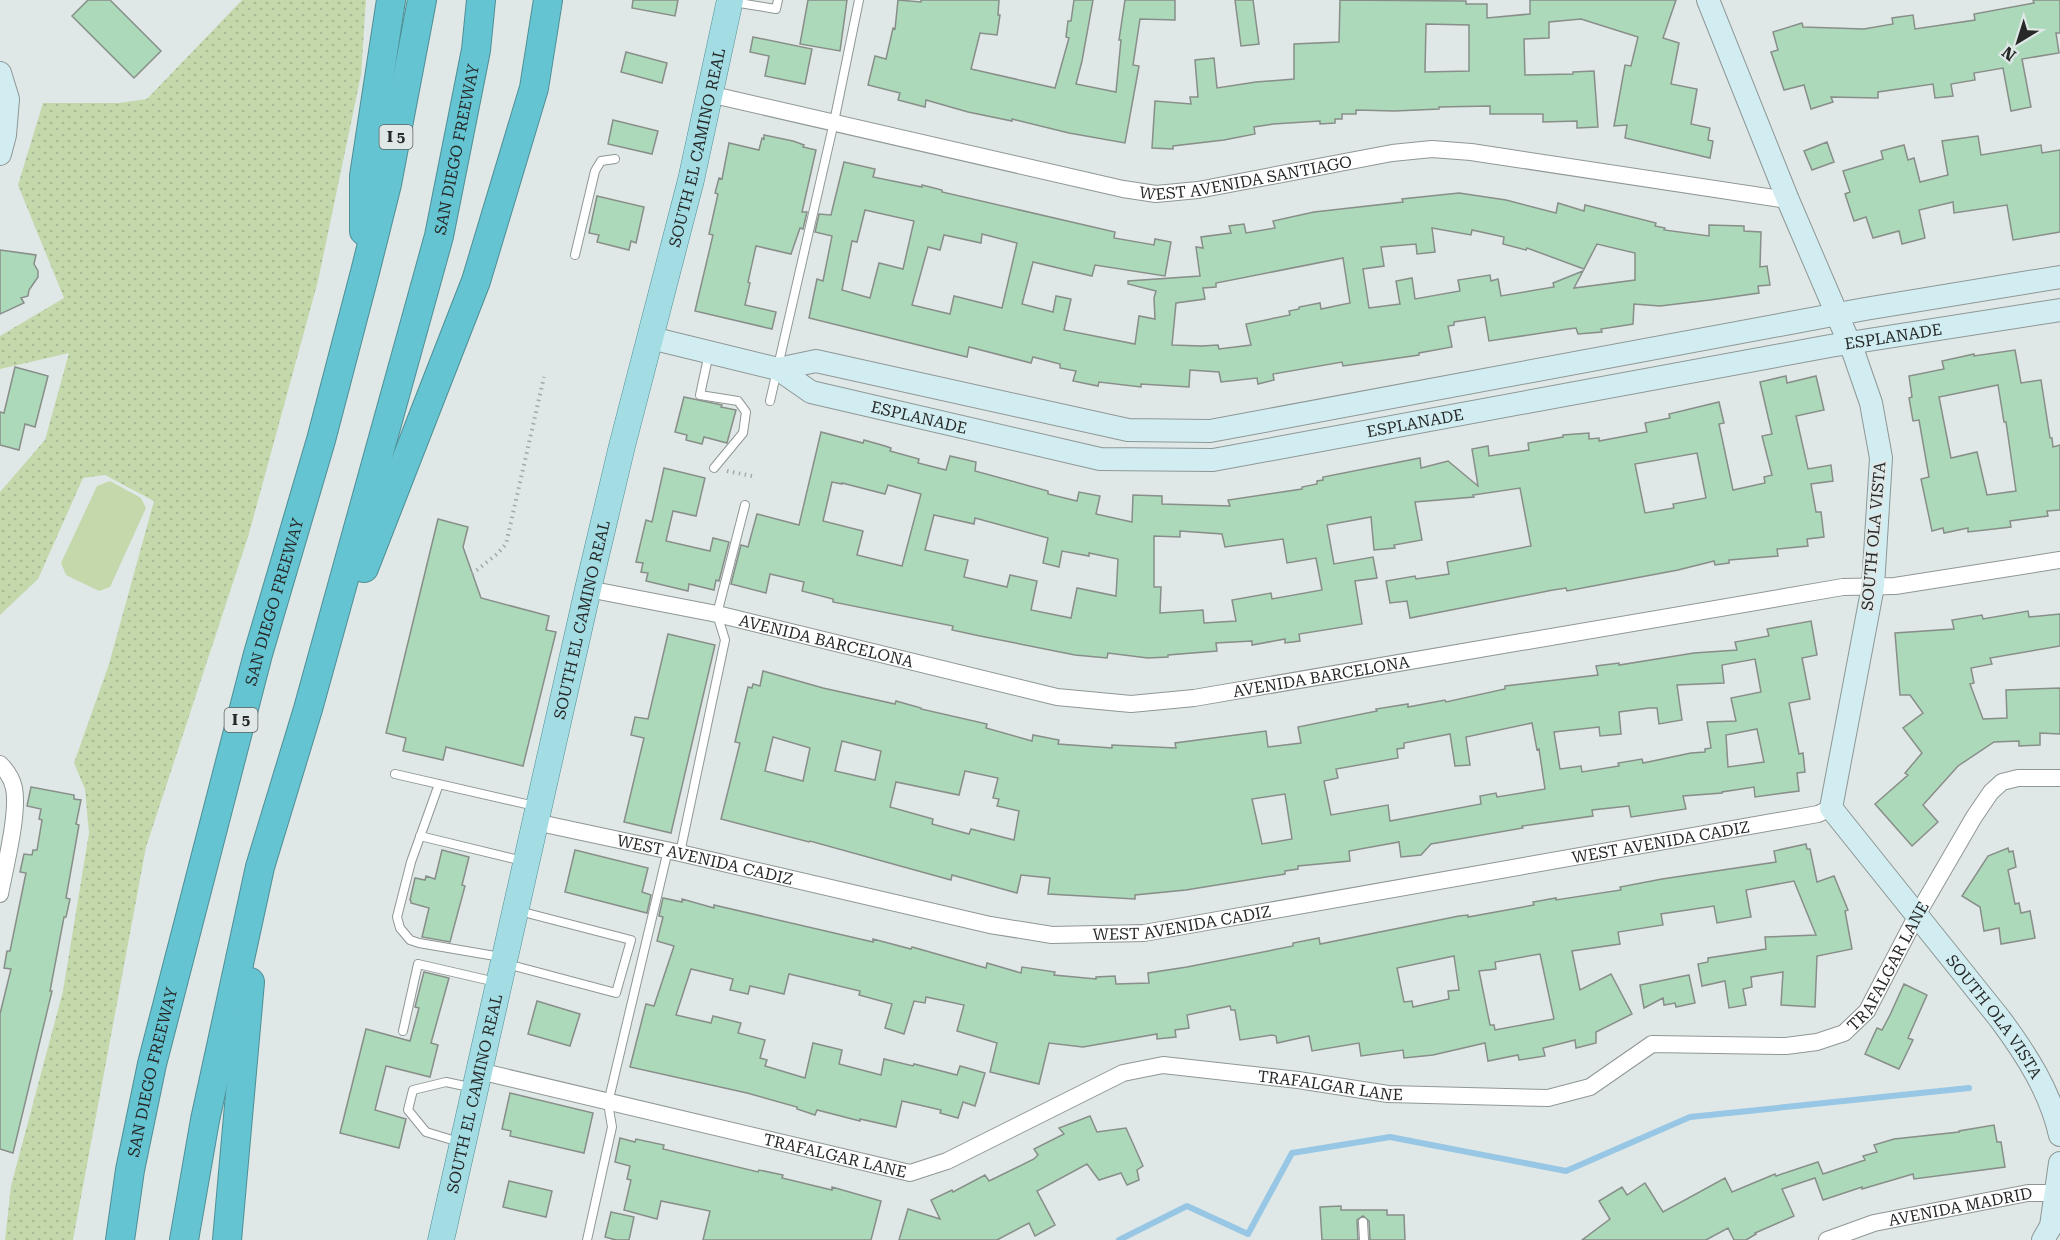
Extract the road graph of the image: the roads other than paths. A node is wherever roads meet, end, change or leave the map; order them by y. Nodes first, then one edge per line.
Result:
1 (390, 0) edge
2 (422, 0) edge
3 (481, 0) edge
4 (548, 0) edge
5 (778, 0) edge
6 (859, 0) edge
7 (1708, 0) edge
8 (730, 1) edge
9 (0, 73) edge
10 (709, 94) junction
11 (834, 122) junction
12 (0, 154) edge
13 (615, 159) dead end
14 (1788, 200) junction
15 (575, 255) dead end
16 (365, 272) junction
17 (2060, 277) edge
18 (2060, 310) edge
19 (1837, 314) junction
20 (651, 338) junction
21 (1850, 343) junction
22 (709, 352) junction
23 (1569, 364) junction
24 (778, 369) junction
25 (1575, 394) junction
26 (770, 401) dead end
27 (1210, 431) junction
28 (1214, 460) junction
29 (714, 468) dead end
30 (745, 505) dead end
31 (2060, 560) edge
32 (1873, 586) junction
33 (588, 590) junction
34 (717, 614) junction
35 (308, 709) junction
36 (0, 764) edge
37 (395, 774) dead end
38 (2060, 778) edge
39 (439, 784) junction
40 (1831, 808) junction
41 (537, 814) junction
42 (420, 836) junction
43 (674, 851) junction
44 (526, 862) junction
45 (260, 867) junction
46 (0, 894) edge
47 (515, 910) junction
48 (1917, 915) junction
49 (502, 968) junction
50 (404, 1031) dead end
51 (477, 1080) junction
52 (608, 1103) junction
53 (2060, 1135) edge
54 (463, 1143) junction
55 (2060, 1163) edge
56 (130, 1170) junction
57 (2058, 1192) edge
58 (1363, 1222) dead end
59 (112, 1240) edge
60 (120, 1240) edge
61 (184, 1240) edge
62 (227, 1240) edge
63 (441, 1240) edge
64 (587, 1240) edge
65 (1364, 1240) edge
66 (1827, 1240) edge
67 (2043, 1240) edge

1 - 16 highway
2 - 16 highway, SAN DIEGO FREEWAY / I 5
3 - 35 highway, SAN DIEGO FREEWAY
4 - 35 highway
5 - 8 lane
6 - 11 lane
7 - 14 street, SOUTH OLA VISTA
8 - 10 main road, SOUTH EL CAMINO REAL
9 - 12 street
10 - 11 street, WEST AVENIDA SANTIAGO
10 - 20 main road, SOUTH EL CAMINO REAL
11 - 14 street, WEST AVENIDA SANTIAGO
11 - 24 lane
13 - 15 lane
14 - 19 street, SOUTH OLA VISTA
16 - 56 highway, SAN DIEGO FREEWAY / I 5
17 - 19 street, ESPLANADE
18 - 21 street, ESPLANADE
19 - 21 street, SOUTH OLA VISTA
19 - 23 street, ESPLANADE
20 - 22 street, ESPLANADE
20 - 33 main road, SOUTH EL CAMINO REAL
21 - 25 street, ESPLANADE
21 - 32 street, SOUTH OLA VISTA
22 - 24 street, ESPLANADE
22 - 29 lane
23 - 25 street
23 - 27 street, ESPLANADE
24 - 26 lane
24 - 27 street, ESPLANADE
24 - 28 street, ESPLANADE
25 - 28 street, ESPLANADE
27 - 28 street
30 - 34 lane
31 - 32 street, AVENIDA BARCELONA
32 - 34 street, AVENIDA BARCELONA
32 - 40 street, SOUTH OLA VISTA
33 - 34 street, AVENIDA BARCELONA
33 - 41 main road, SOUTH EL CAMINO REAL
34 - 43 lane
35 - 45 highway, SAN DIEGO FREEWAY
36 - 46 street
37 - 39 lane
38 - 48 street, TRAFALGAR LANE
39 - 41 lane
39 - 42 lane
40 - 43 street, WEST AVENIDA CADIZ
40 - 48 street, SOUTH OLA VISTA
41 - 43 street, WEST AVENIDA CADIZ
41 - 44 main road, SOUTH EL CAMINO REAL
42 - 44 lane
42 - 49 lane
43 - 52 lane
44 - 47 main road, SOUTH EL CAMINO REAL
45 - 61 highway, SAN DIEGO FREEWAY
45 - 62 highway
47 - 49 main road, SOUTH EL CAMINO REAL
47 - 49 lane
48 - 52 street, TRAFALGAR LANE
48 - 53 street, SOUTH OLA VISTA
49 - 50 lane
49 - 51 main road, SOUTH EL CAMINO REAL
51 - 52 street, TRAFALGAR LANE
51 - 54 main road, SOUTH EL CAMINO REAL
51 - 54 lane
52 - 64 lane
54 - 63 main road, SOUTH EL CAMINO REAL
55 - 57 street
56 - 59 highway
56 - 60 highway, SAN DIEGO FREEWAY / I 5
57 - 66 street, AVENIDA MADRID
57 - 67 street
58 - 65 lane

